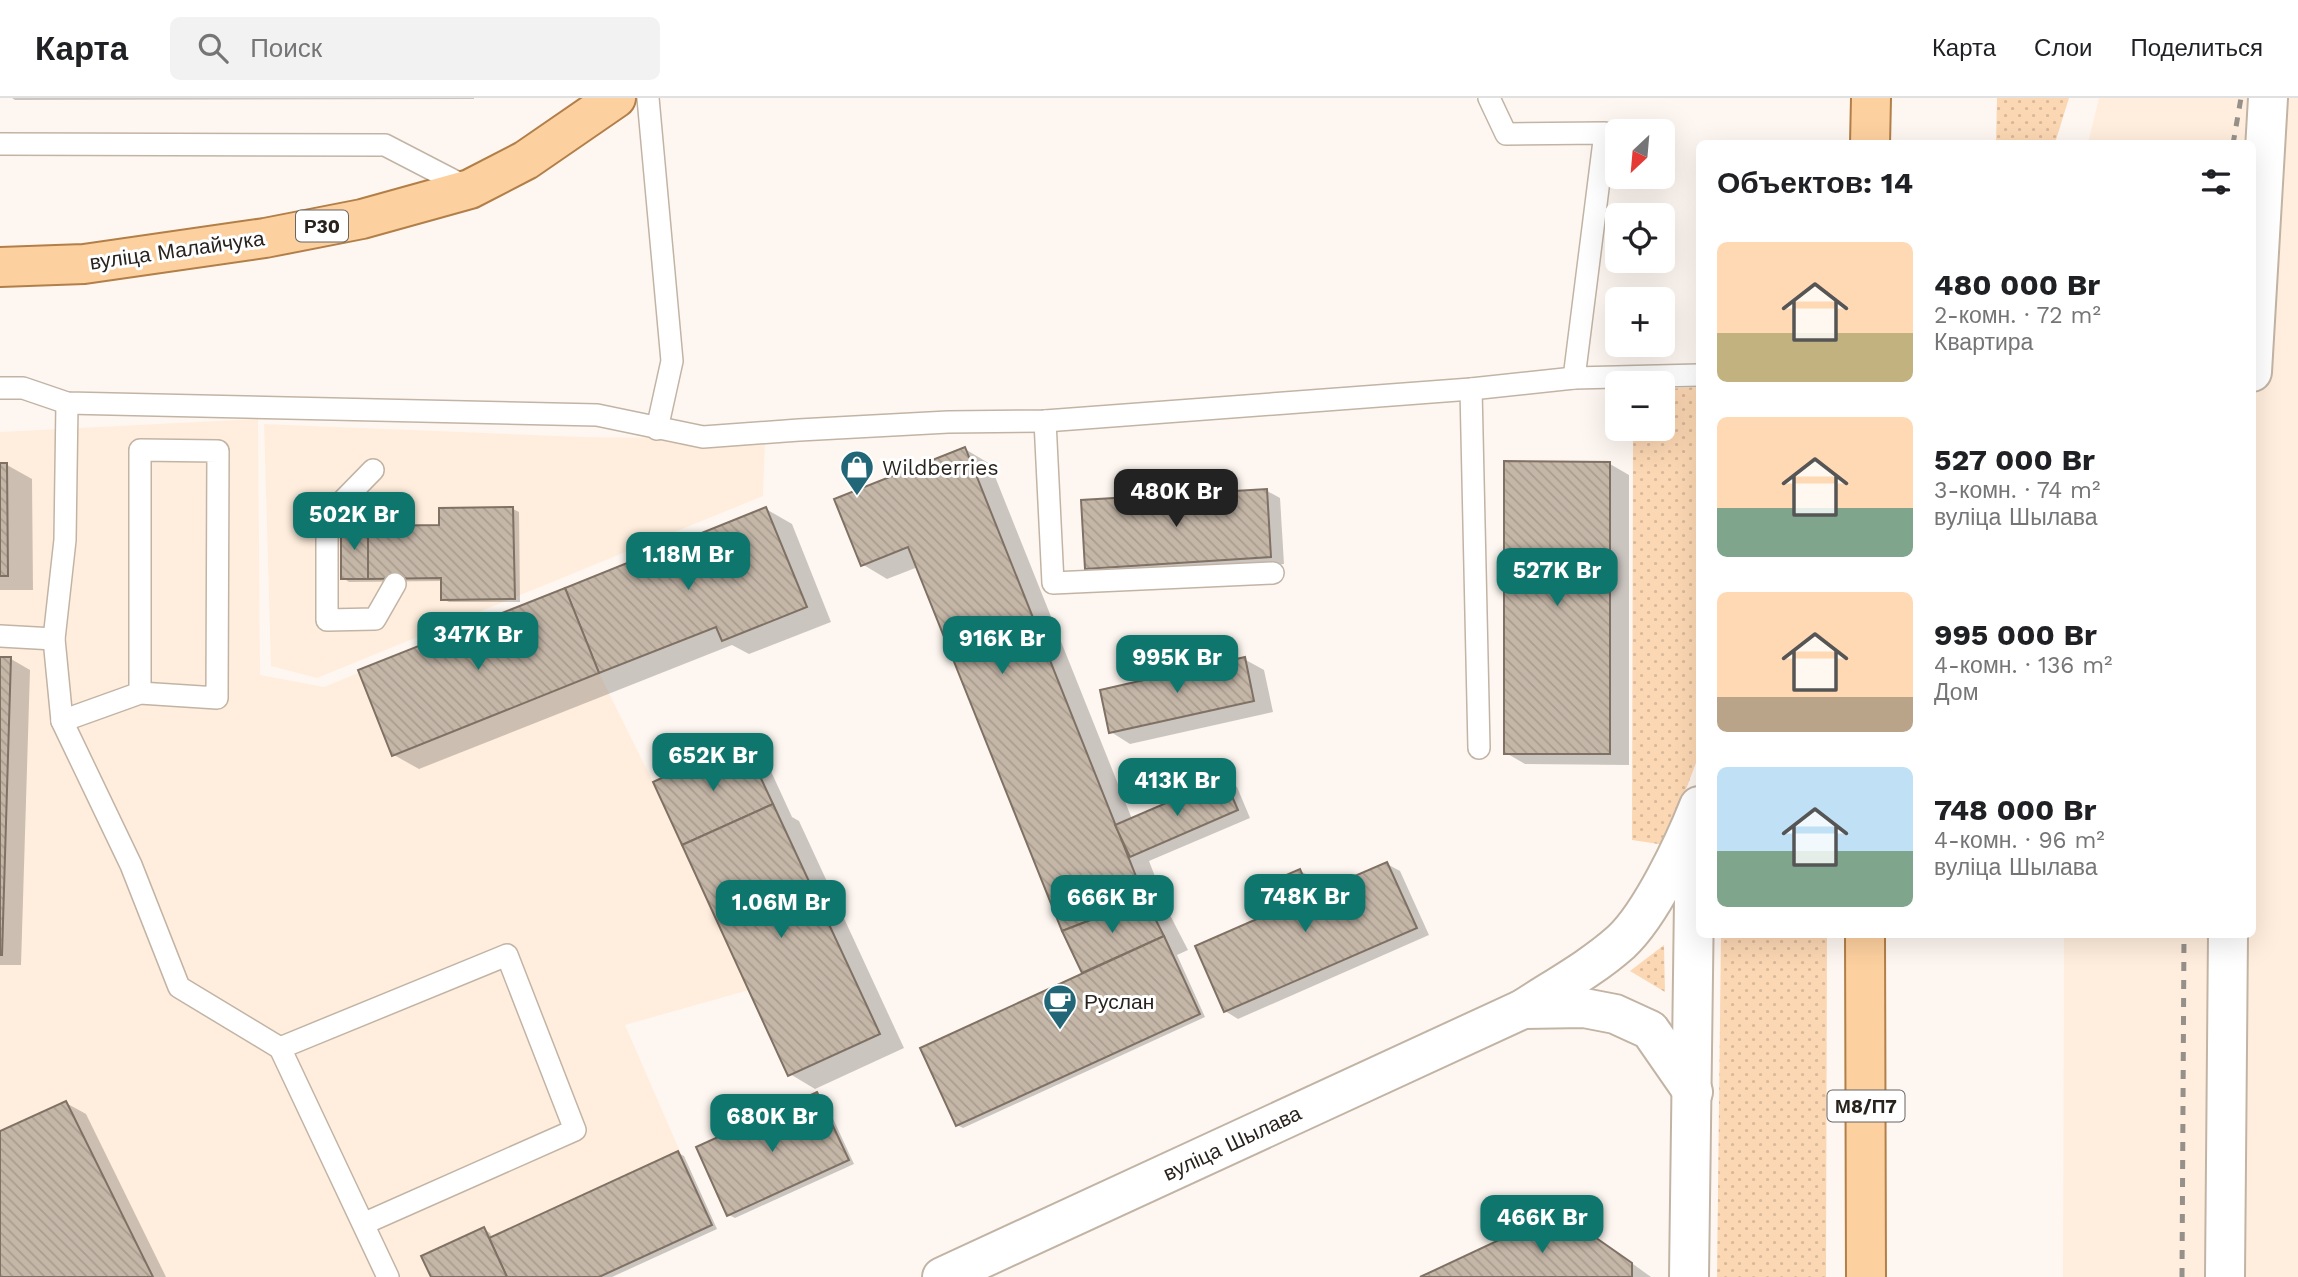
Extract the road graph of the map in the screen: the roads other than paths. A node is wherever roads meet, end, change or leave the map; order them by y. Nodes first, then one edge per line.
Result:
1 (616, 98) edge
2 (648, 98) edge
3 (1489, 98) edge
4 (1871, 98) edge
5 (2268, 98) edge
6 (1870, 140) edge
7 (0, 145) edge
8 (470, 189) junction
9 (0, 267) edge
10 (2256, 304) edge
11 (1696, 375) edge
12 (1574, 378) junction
13 (0, 388) edge
14 (1471, 389) junction
15 (67, 403) junction
16 (1045, 421) junction
17 (657, 429) junction
18 (373, 470) dead end
19 (1273, 572) dead end
20 (396, 584) dead end
21 (0, 636) edge
22 (54, 639) junction
23 (140, 693) junction
24 (62, 721) junction
25 (1479, 748) dead end
26 (1696, 813) edge
27 (1696, 881) edge
28 (1866, 938) edge
29 (2228, 938) edge
30 (1523, 1009) junction
31 (280, 1048) junction
32 (1693, 1092) junction
33 (363, 1224) junction
34 (388, 1277) edge
35 (942, 1277) edge
36 (1689, 1277) edge
37 (1866, 1277) edge
38 (2225, 1277) edge

1 - 8 main road, вуліца Малайчука / Р30
2 - 17 lane
3 - 12 lane
4 - 6 main road
5 - 10 street
7 - 8 lane
8 - 9 main road, вуліца Малайчука / Р30
11 - 12 lane
12 - 14 lane
13 - 15 lane
14 - 16 lane
14 - 25 lane
15 - 17 lane
15 - 22 lane
16 - 17 lane
16 - 19 lane
18 - 20 lane
21 - 22 lane
22 - 24 lane
23 - 23 lane
23 - 24 lane
24 - 31 lane
26 - 30 street, вуліца Шылава
27 - 32 street, вуліца Шылава
28 - 37 main road, М8/П7
29 - 38 street
30 - 32 street, вуліца Шылава
30 - 35 street, вуліца Шылава
31 - 33 lane
31 - 33 lane
32 - 36 street, вуліца Шылава
33 - 34 lane

